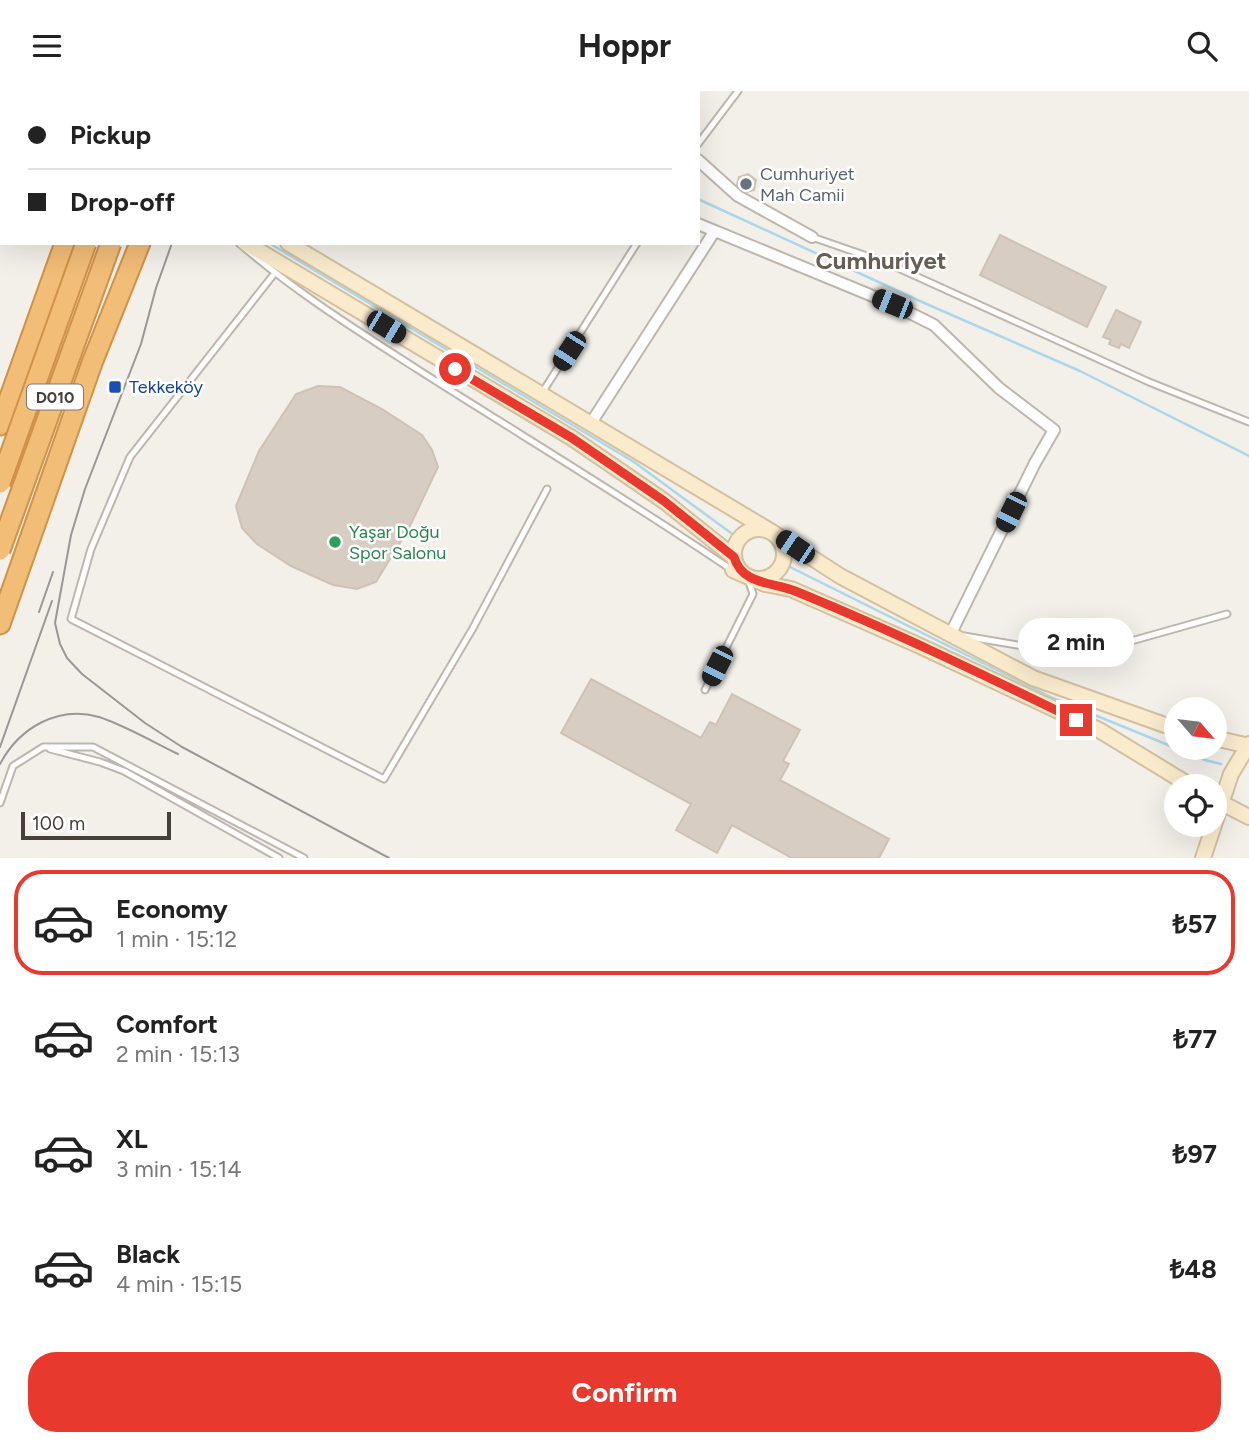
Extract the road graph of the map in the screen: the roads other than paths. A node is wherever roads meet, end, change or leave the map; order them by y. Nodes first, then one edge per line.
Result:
1 (738, 91) edge
2 (700, 141) edge
3 (700, 162) edge
4 (700, 225) edge
5 (715, 232) junction
6 (811, 237) joint
7 (64, 245) edge
8 (85, 245) edge
9 (110, 245) edge
10 (139, 245) edge
11 (241, 245) edge
12 (249, 245) edge
13 (291, 245) edge
14 (636, 245) edge
15 (274, 274) junction
16 (48, 289) junction
17 (111, 315) junction
18 (6, 387) edge
19 (542, 393) junction
20 (1249, 422) edge
21 (591, 423) junction
22 (0, 425) edge
23 (0, 483) edge
24 (547, 489) dead end
25 (772, 532) junction
26 (0, 550) edge
27 (733, 564) junction
28 (747, 576) junction
29 (1227, 614) dead end
30 (0, 624) edge
31 (951, 633) junction
32 (705, 690) dead end
33 (1164, 725) edge
34 (1227, 741) edge
35 (1249, 745) edge
36 (43, 747) junction
37 (1171, 774) edge
38 (1227, 783) edge
39 (0, 803) edge
40 (1227, 806) edge
41 (1249, 817) edge
42 (1209, 837) edge
43 (279, 858) edge
44 (304, 858) edge
45 (1203, 858) edge

1 - 2 lane
3 - 6 street
4 - 5 street
5 - 21 street
5 - 31 street
6 - 20 lane
7 - 16 highway
8 - 23 highway, D010, bridge
9 - 26 highway, D010, bridge
10 - 17 highway
11 - 15 lane
12 - 27 street
13 - 19 street
14 - 19 lane
15 - 24 lane
15 - 27 lane
16 - 17 highway
16 - 18 highway
17 - 30 highway
18 - 22 highway
19 - 21 street
21 - 25 street
25 - 27 street
25 - 28 street
25 - 31 street
27 - 28 street
28 - 32 lane
28 - 37 street
29 - 31 lane
31 - 33 street
34 - 35 street
35 - 38 street
36 - 39 lane
36 - 43 lane
36 - 44 lane
40 - 41 street
42 - 45 street

